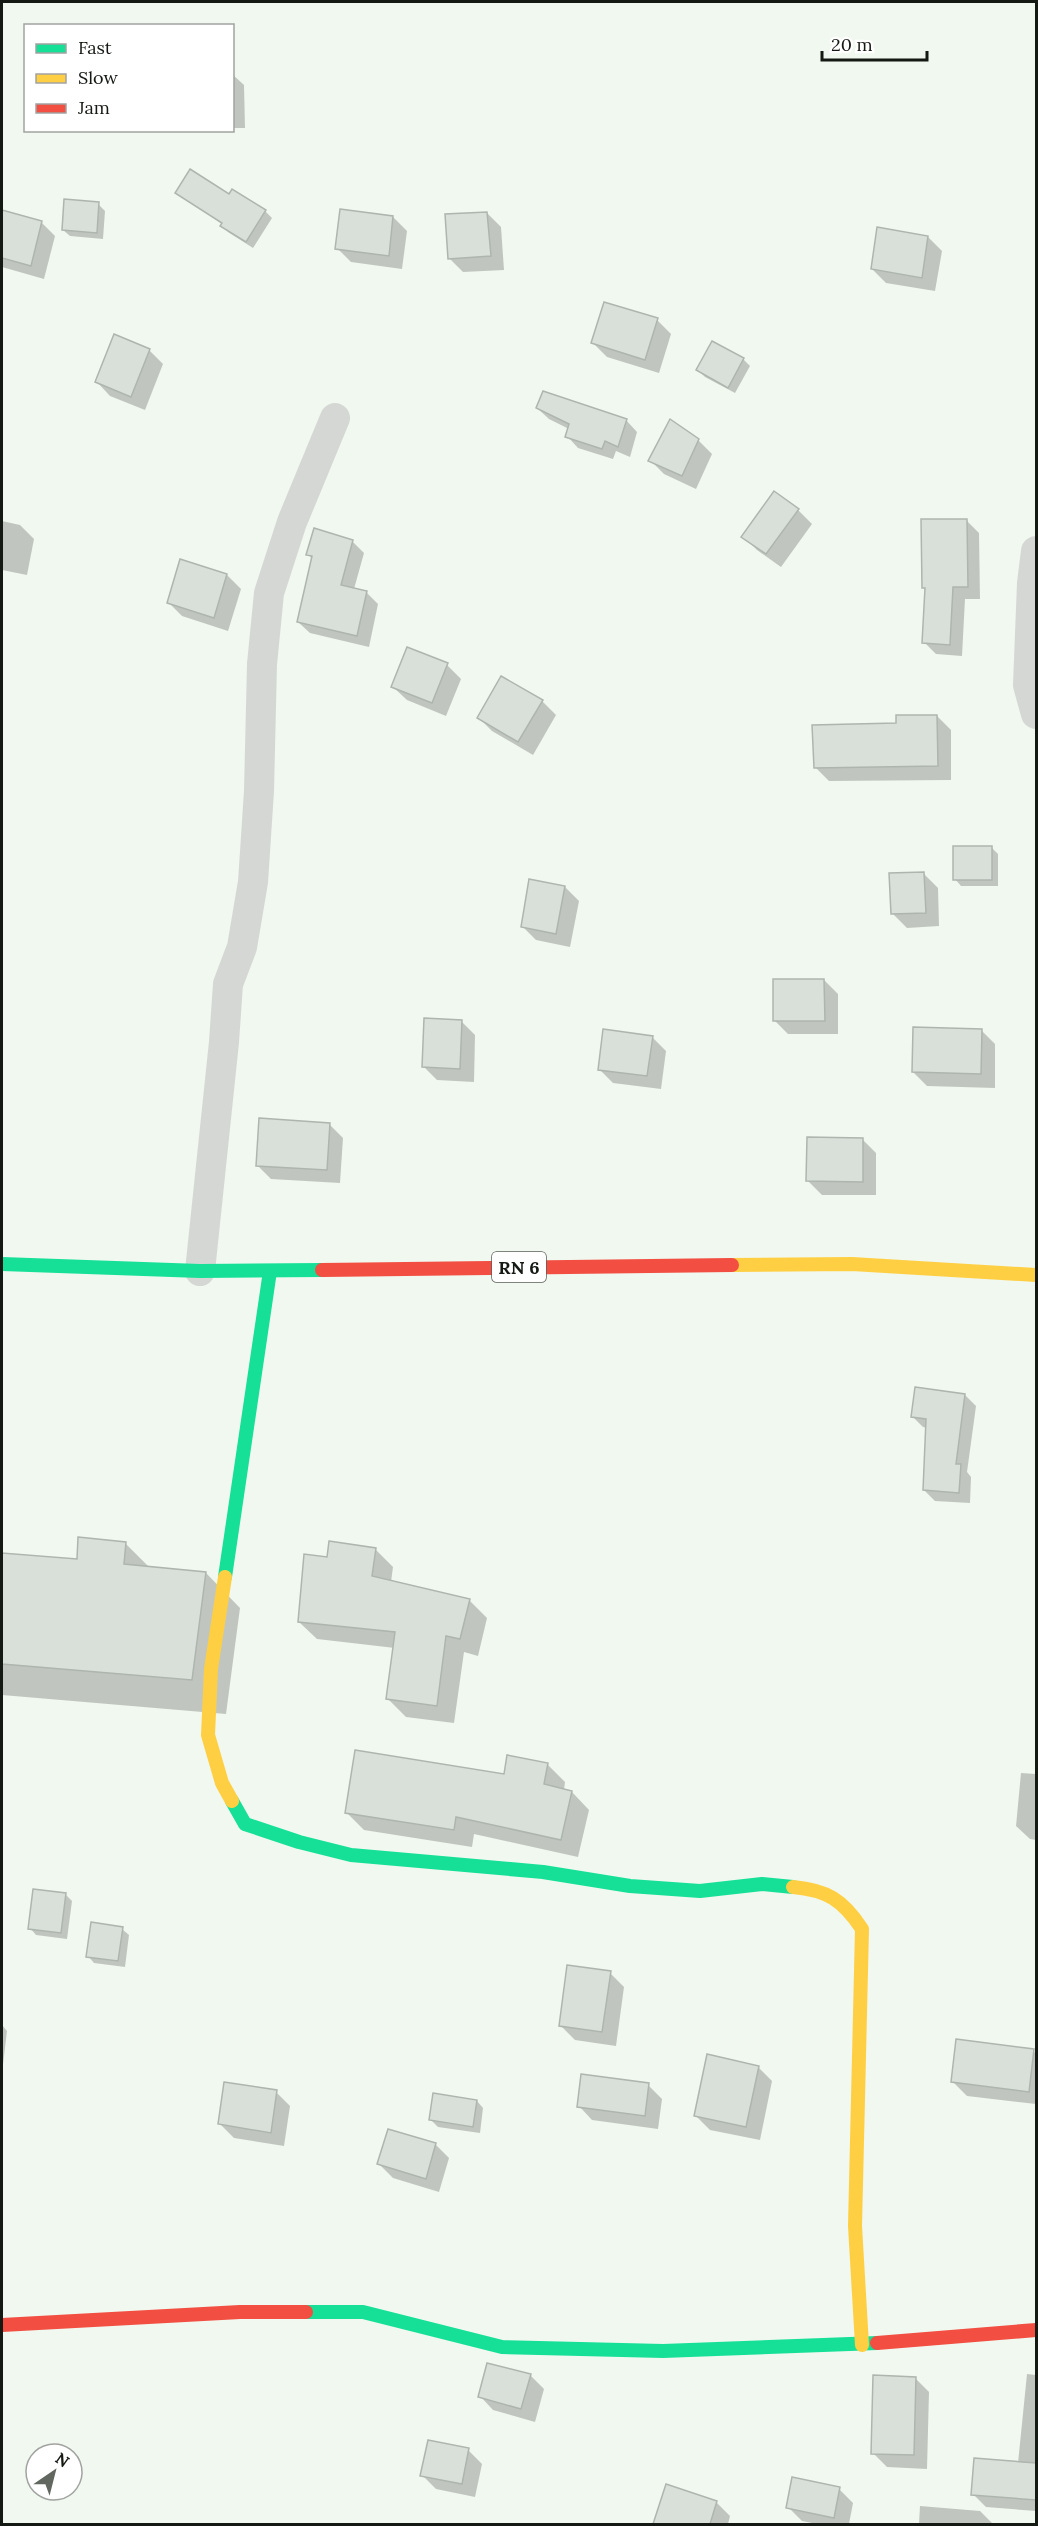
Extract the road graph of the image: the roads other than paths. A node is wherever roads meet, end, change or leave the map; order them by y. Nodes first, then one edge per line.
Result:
1 (335, 418) dead end
2 (1036, 551) edge
3 (1036, 714) edge
4 (2, 1264) edge
5 (270, 1271) junction
6 (200, 1272) junction
7 (1036, 1275) edge
8 (2, 2325) edge
9 (1036, 2330) edge
10 (862, 2345) junction

1 - 6 street
2 - 3 street
4 - 6 street, RN 6
5 - 6 street, RN 6
5 - 7 street, RN 6
5 - 10 street
8 - 10 street
9 - 10 street

